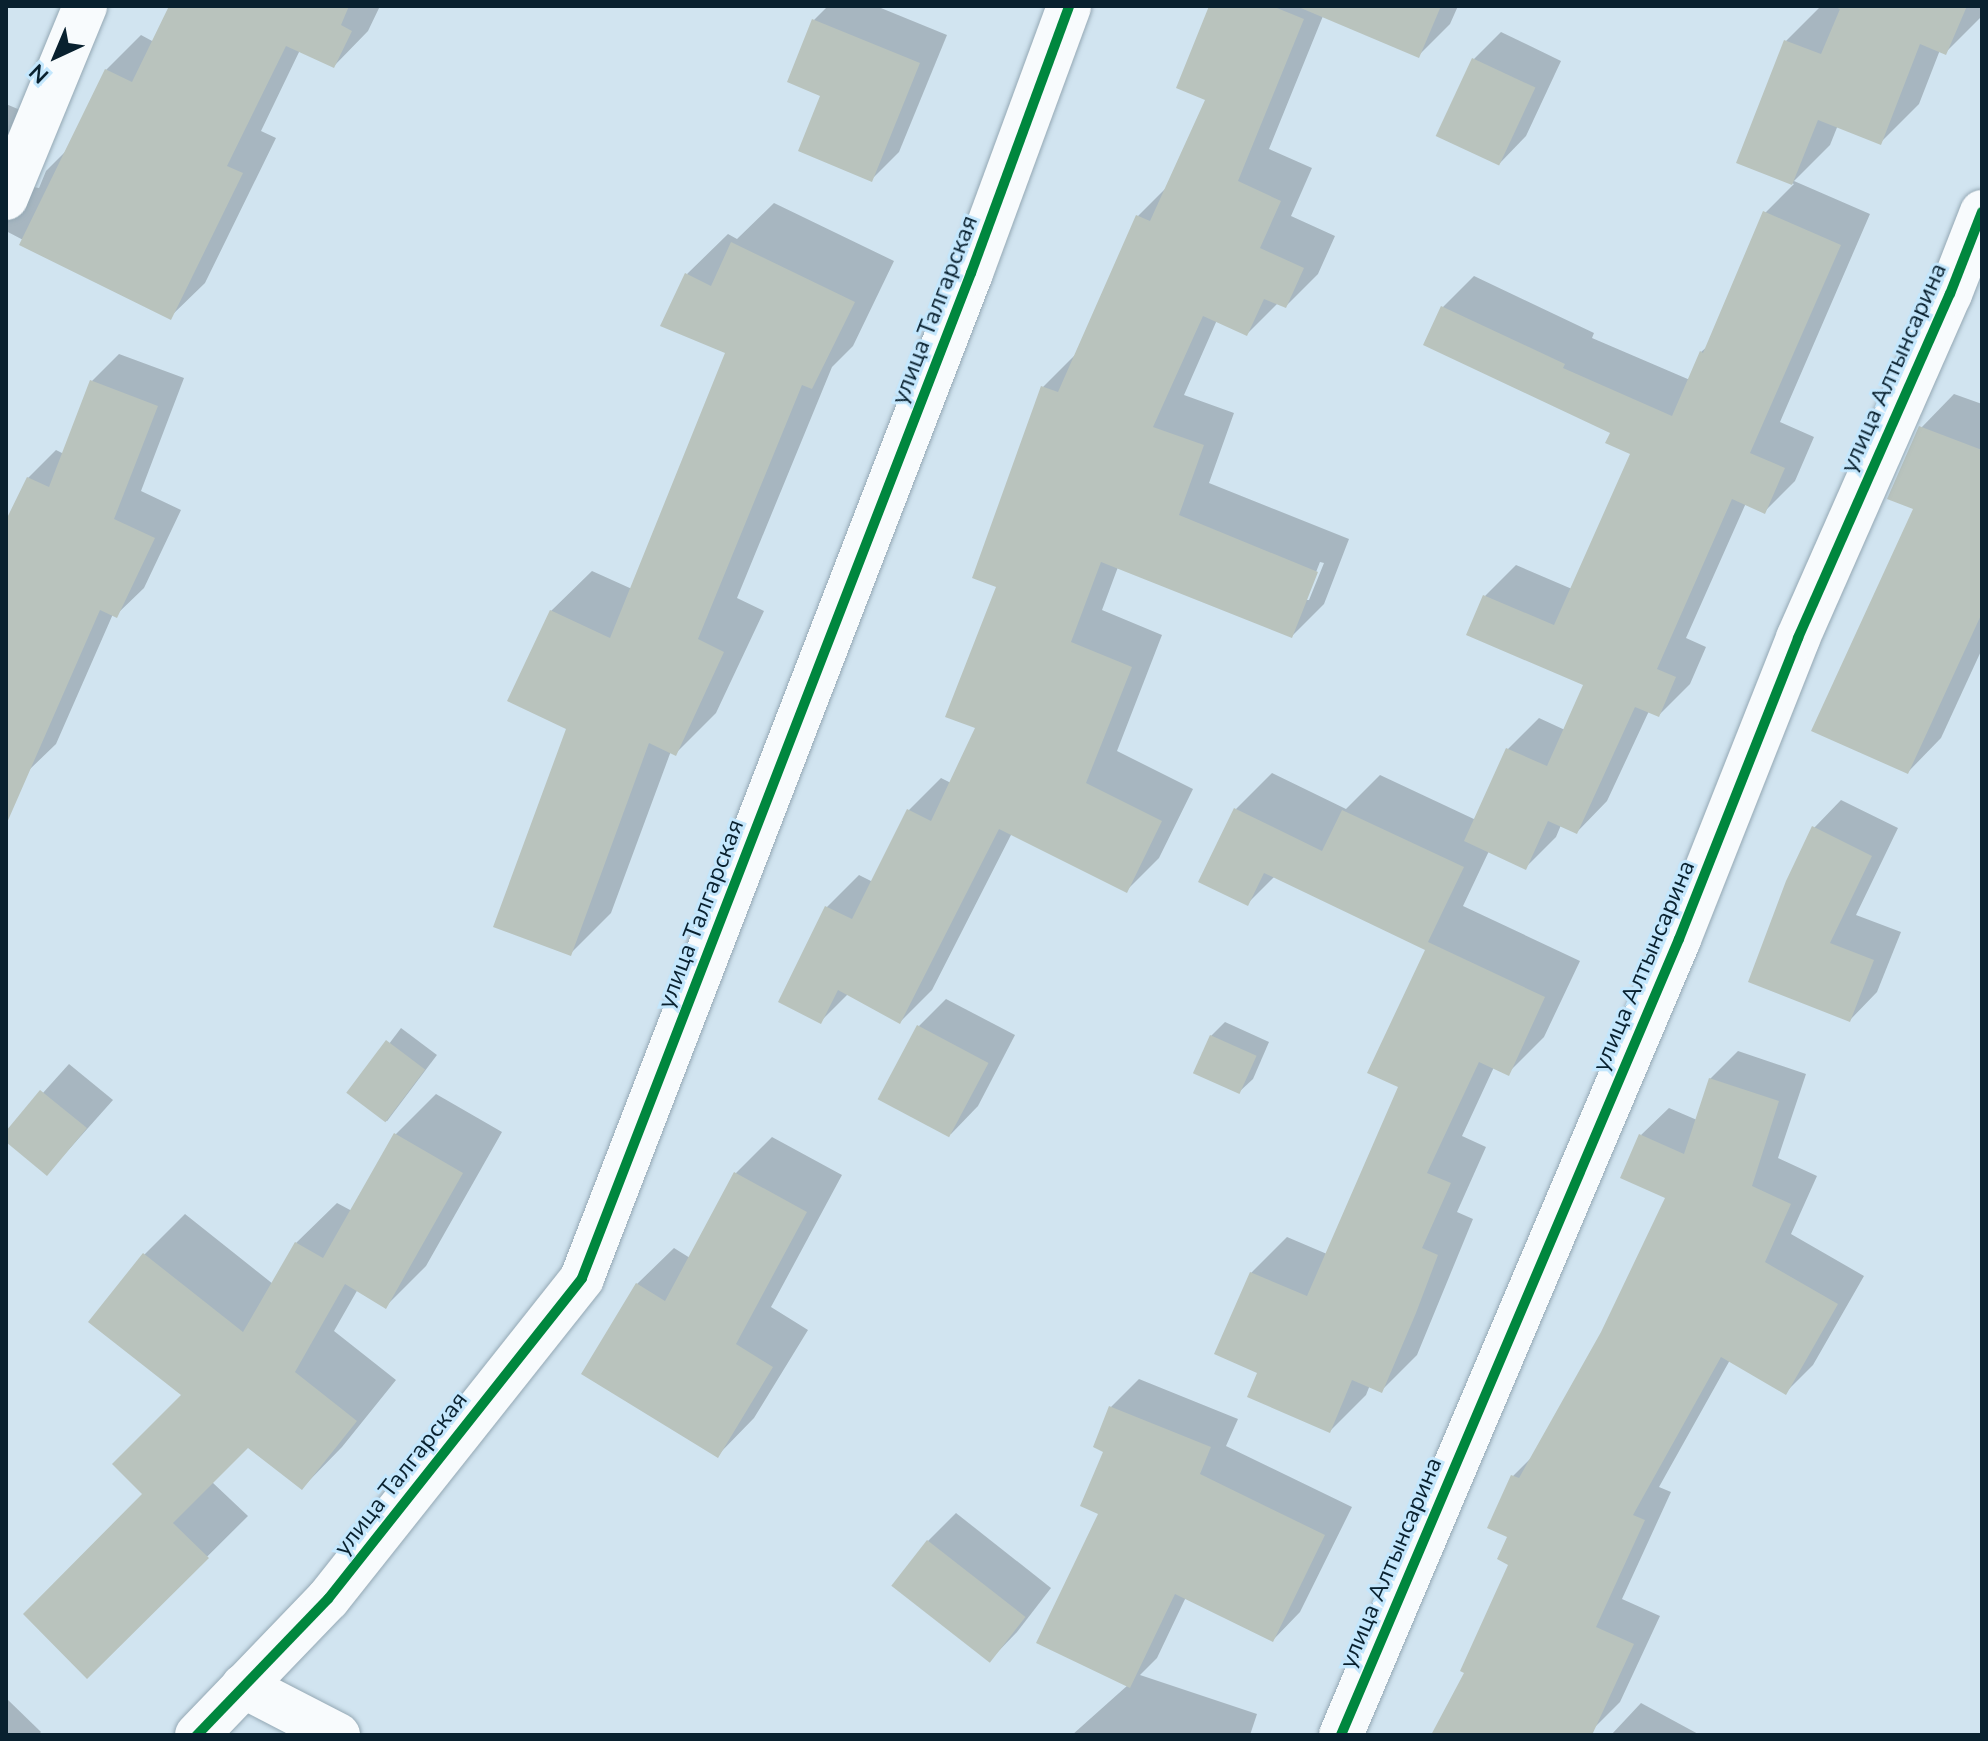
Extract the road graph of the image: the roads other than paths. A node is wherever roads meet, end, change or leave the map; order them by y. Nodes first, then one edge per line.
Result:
1 (85, 6) edge
2 (1069, 6) edge
3 (6, 198) edge
4 (1982, 212) edge
5 (243, 1686) junction
6 (197, 1735) edge
7 (338, 1735) edge
8 (1341, 1735) edge

1 - 3 street
2 - 5 street, улица Талгарская
4 - 8 street, улица Алтынсарина
5 - 6 street, улица Талгарская
5 - 7 street

